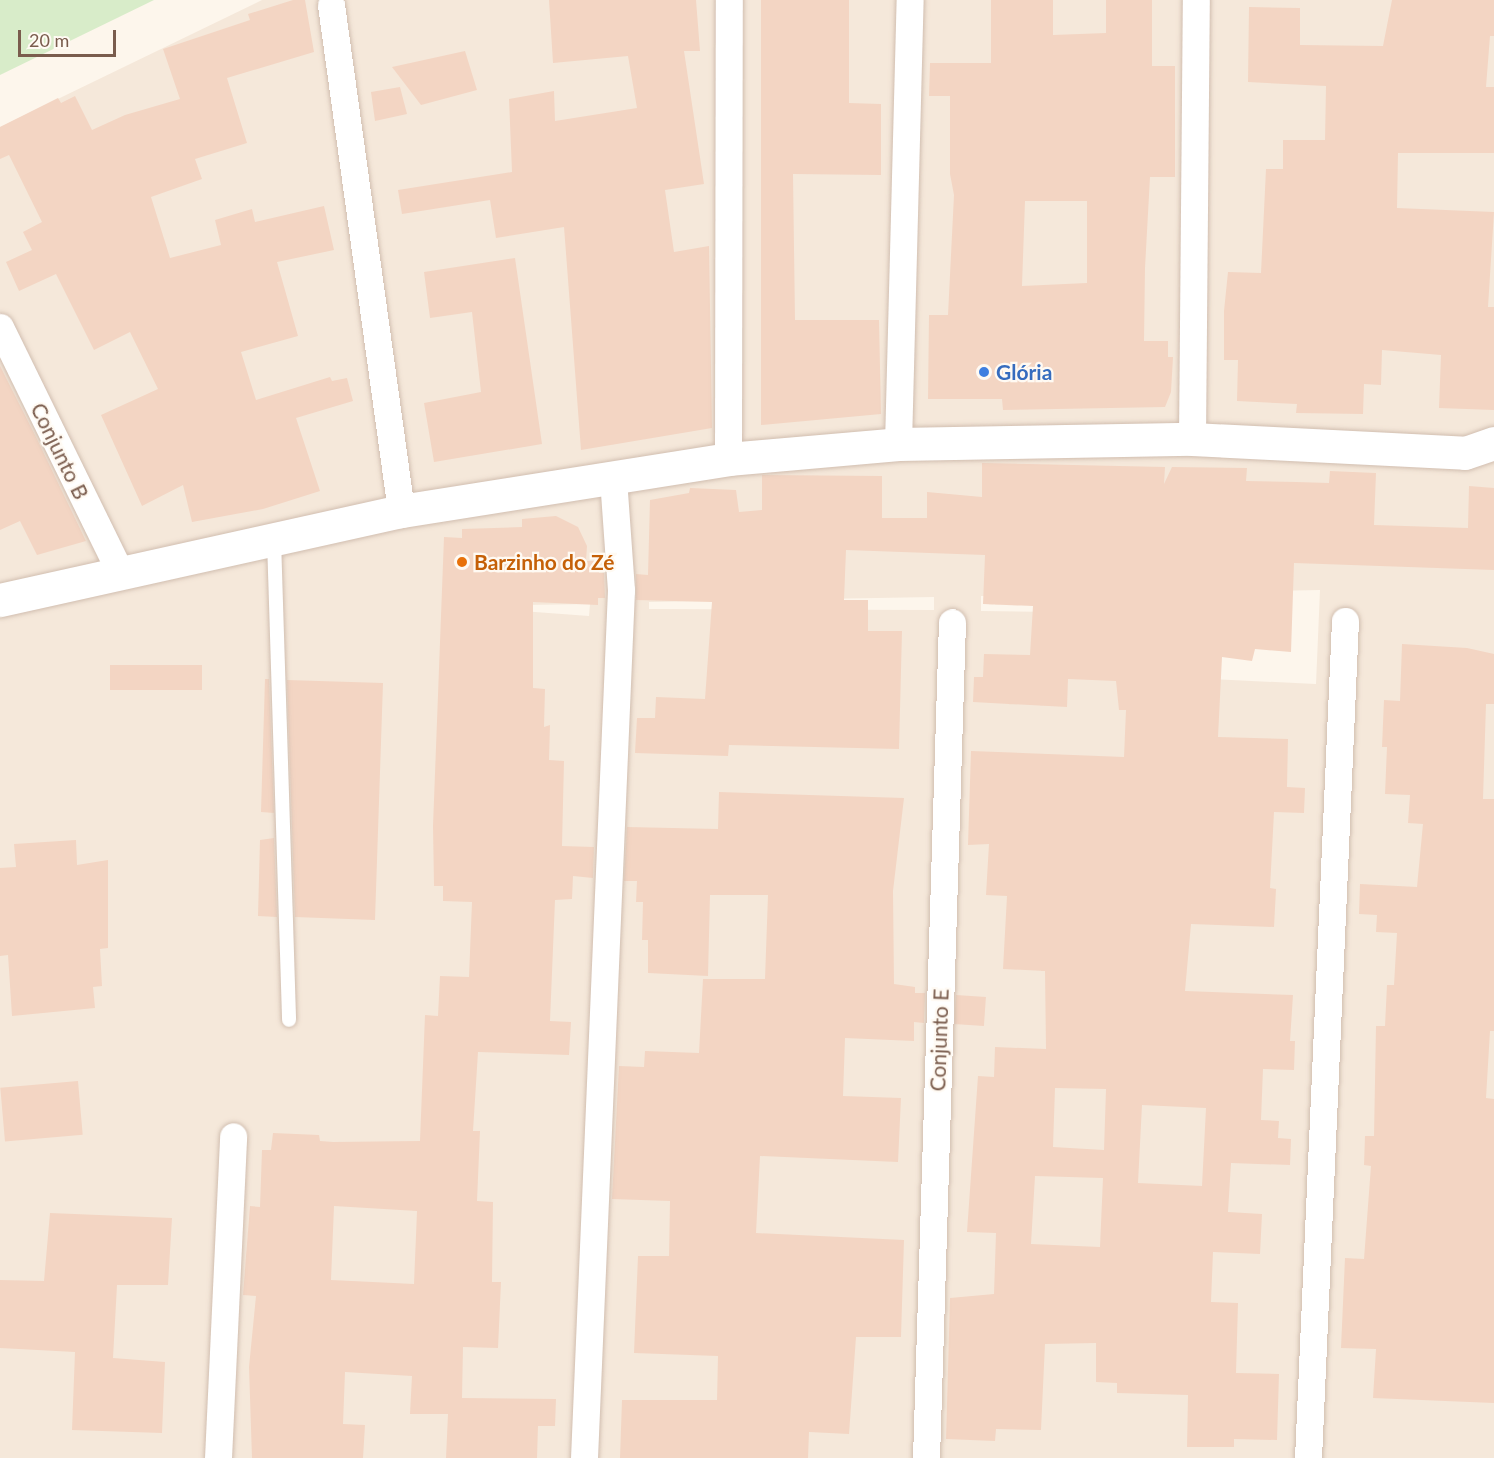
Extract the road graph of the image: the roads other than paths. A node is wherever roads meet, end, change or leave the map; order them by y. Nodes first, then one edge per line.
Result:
1 (729, 0) edge
2 (910, 0) edge
3 (1196, 0) edge
4 (330, 5) dead end
5 (0, 327) edge
6 (1192, 439) junction
7 (1494, 443) edge
8 (898, 444) junction
9 (728, 459) junction
10 (613, 479) junction
11 (401, 511) junction
12 (274, 540) junction
13 (121, 574) junction
14 (0, 600) edge
15 (952, 621) dead end
16 (1345, 621) dead end
17 (289, 1020) dead end
18 (233, 1136) dead end
19 (218, 1458) edge
20 (584, 1458) edge
21 (926, 1458) edge
22 (1308, 1458) edge

1 - 9 street
2 - 8 street
3 - 6 street
4 - 11 street
5 - 13 street, Conjunto B
6 - 7 street
6 - 8 street
8 - 9 street
9 - 10 street
10 - 11 street
10 - 20 street
11 - 12 street
12 - 13 street
12 - 17 lane
13 - 14 street
15 - 21 street, Conjunto E
16 - 22 street
18 - 19 street

